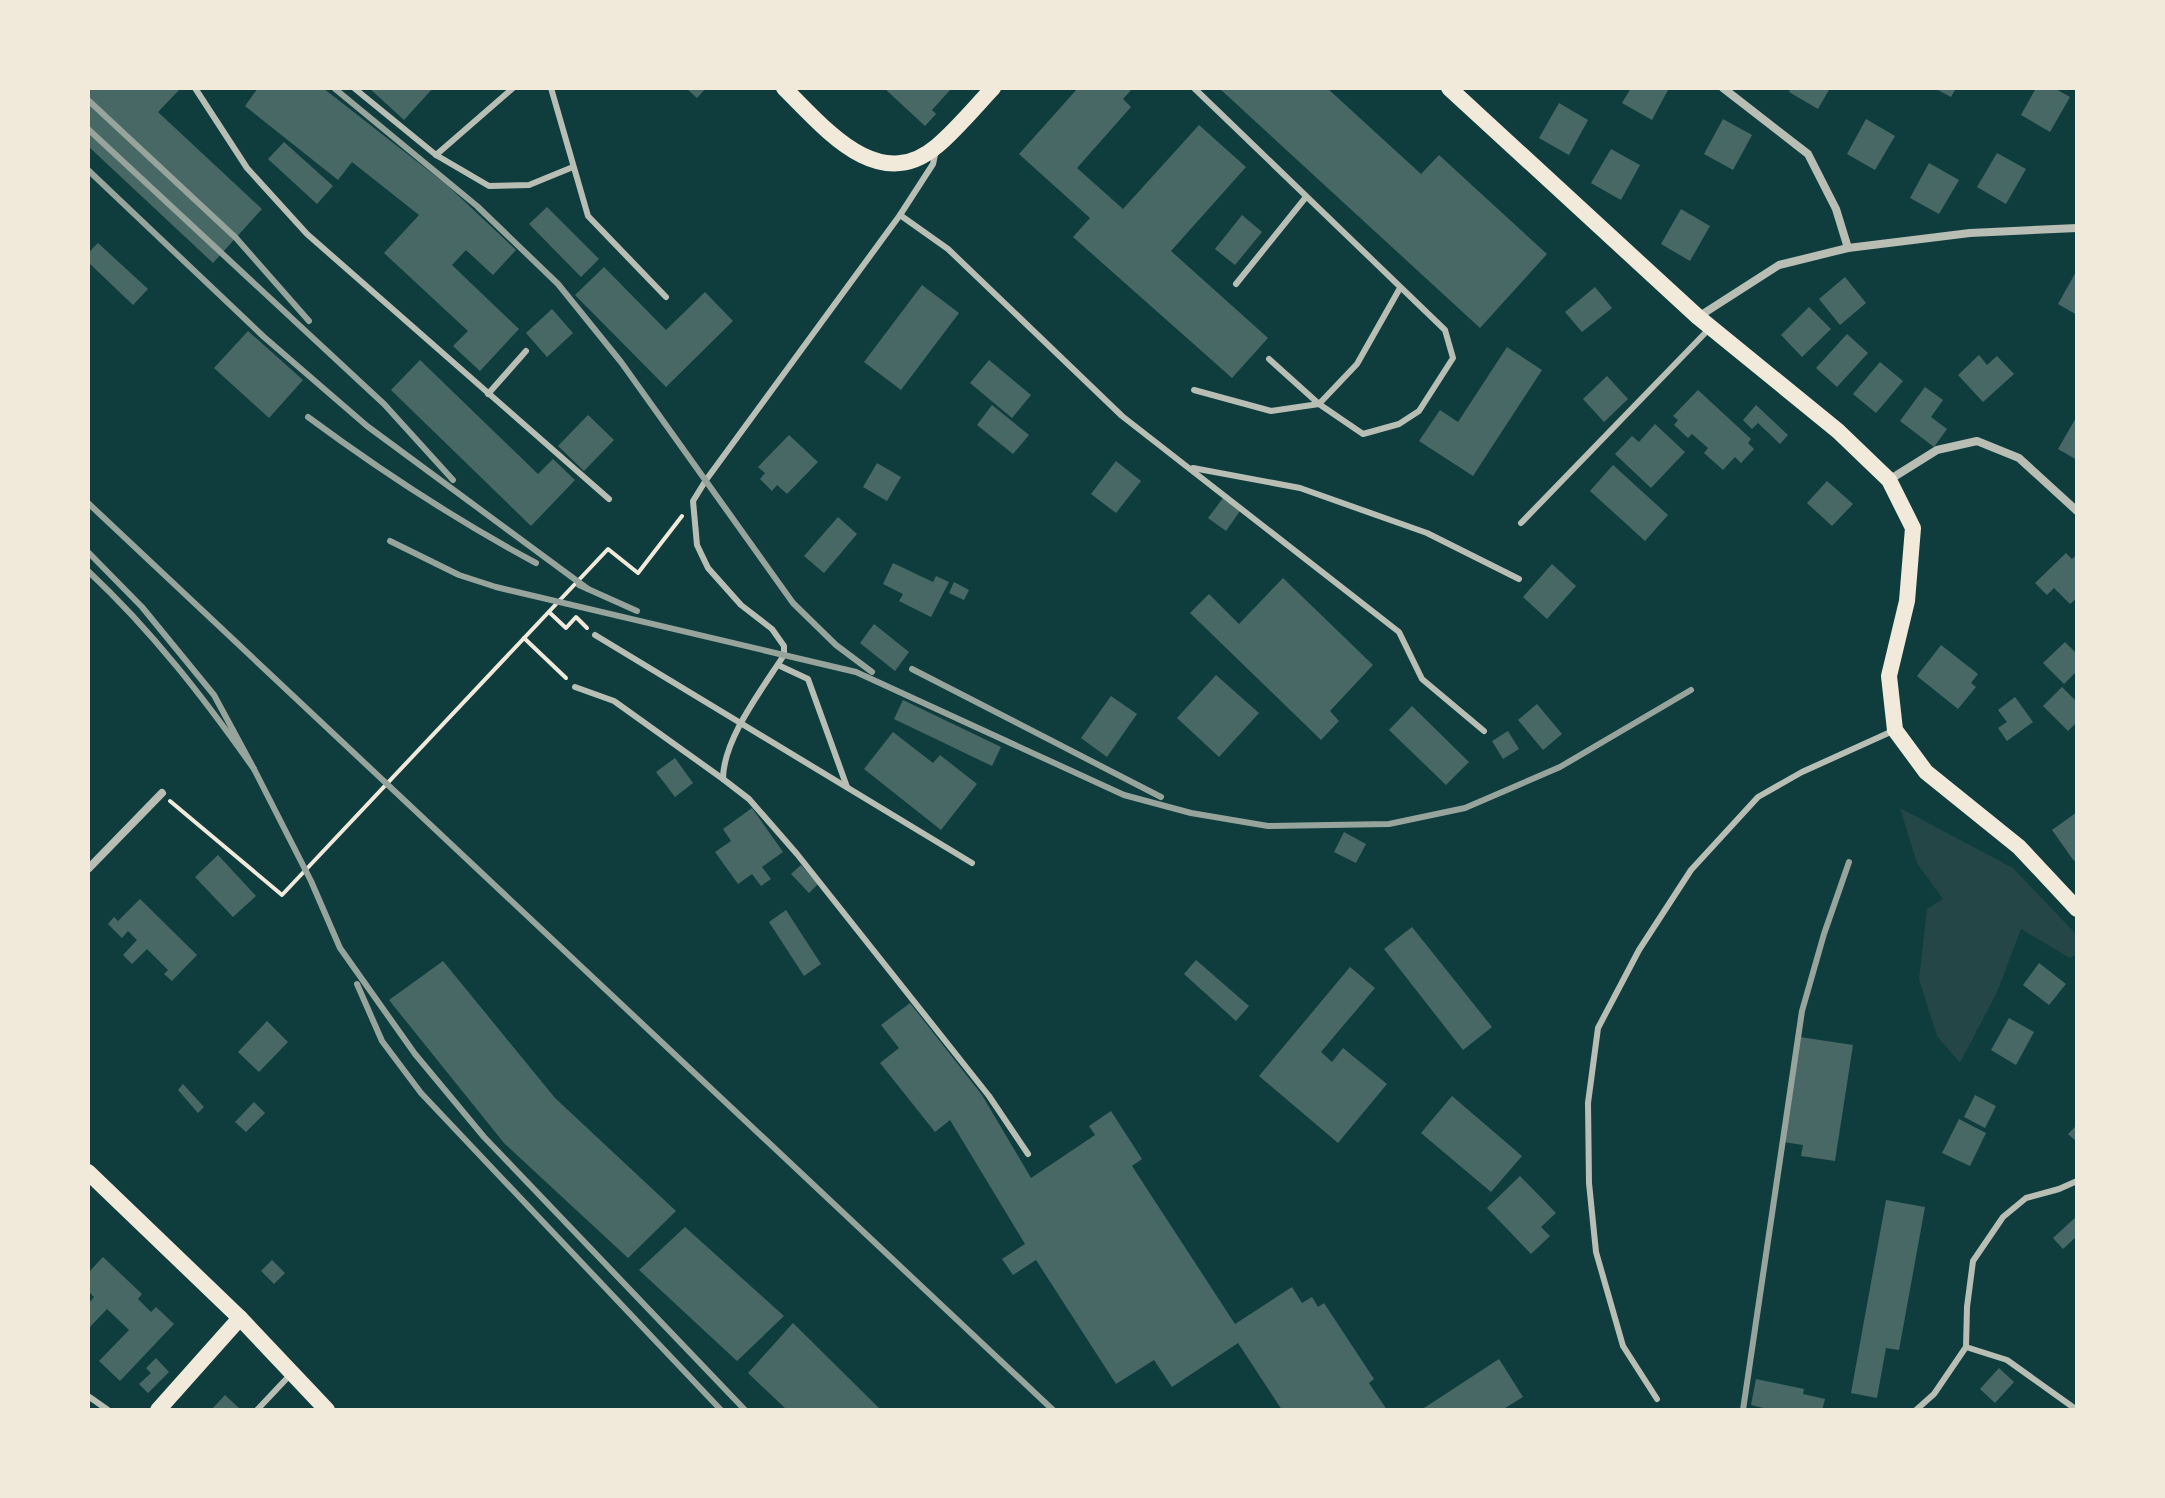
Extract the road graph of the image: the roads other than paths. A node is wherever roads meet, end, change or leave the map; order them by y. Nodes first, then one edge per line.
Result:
1 (195, 88) edge
2 (354, 88) edge
3 (513, 88) edge
4 (551, 88) edge
5 (784, 88) edge
6 (992, 88) edge
7 (1194, 88) edge
8 (1449, 88) edge
9 (1723, 88) edge
10 (936, 147) junction
11 (436, 155) junction
12 (573, 167) junction
13 (1306, 197) junction
14 (900, 215) junction
15 (2077, 228) edge
16 (1848, 248) junction
17 (1236, 284) dead end
18 (1400, 288) junction
19 (666, 297) dead end
20 (1704, 322) junction
21 (526, 351) dead end
22 (1269, 359) dead end
23 (1194, 390) dead end
24 (488, 394) junction
25 (1319, 404) junction
26 (1190, 468) junction
27 (1889, 480) junction
28 (609, 499) dead end
29 (2077, 511) edge
30 (1521, 523) dead end
31 (1519, 579) dead end
32 (595, 635) road end
33 (778, 665) junction
34 (575, 687) road end
35 (742, 723) junction
36 (1895, 730) junction
37 (1484, 731) dead end
38 (723, 779) junction
39 (847, 787) junction
40 (162, 793) road end
41 (972, 863) dead end
42 (88, 869) edge
43 (2077, 909) edge
44 (1028, 1154) dead end
45 (88, 1172) edge
46 (2077, 1181) edge
47 (240, 1318) junction
48 (1966, 1347) junction
49 (292, 1373) junction
50 (88, 1396) edge
51 (1657, 1399) dead end
52 (108, 1410) edge
53 (158, 1410) edge
54 (257, 1410) edge
55 (327, 1410) edge
56 (1916, 1410) edge
57 (2077, 1410) edge

1 - 24 lane
2 - 11 lane
3 - 11 lane
4 - 12 lane
5 - 10 main road
6 - 10 main road
7 - 13 lane
8 - 20 main road
9 - 16 street
10 - 14 lane
11 - 12 lane
12 - 19 lane
13 - 17 lane
13 - 18 lane
14 - 26 lane
14 - 33 lane
15 - 16 street
16 - 20 street
18 - 25 lane
18 - 25 lane
20 - 27 main road
20 - 30 lane
21 - 24 lane
22 - 25 lane
23 - 25 lane
24 - 28 lane
26 - 31 lane
26 - 37 lane
27 - 29 street
27 - 36 main road
32 - 35 lane
33 - 35 lane
33 - 39 lane
34 - 38 lane
35 - 38 lane
35 - 39 lane
36 - 43 main road
36 - 51 lane
38 - 44 lane
39 - 41 lane
40 - 42 street
45 - 47 main road
46 - 48 lane
47 - 49 main road
47 - 53 main road
48 - 56 lane
48 - 57 lane
49 - 54 lane
49 - 55 main road
50 - 52 lane

